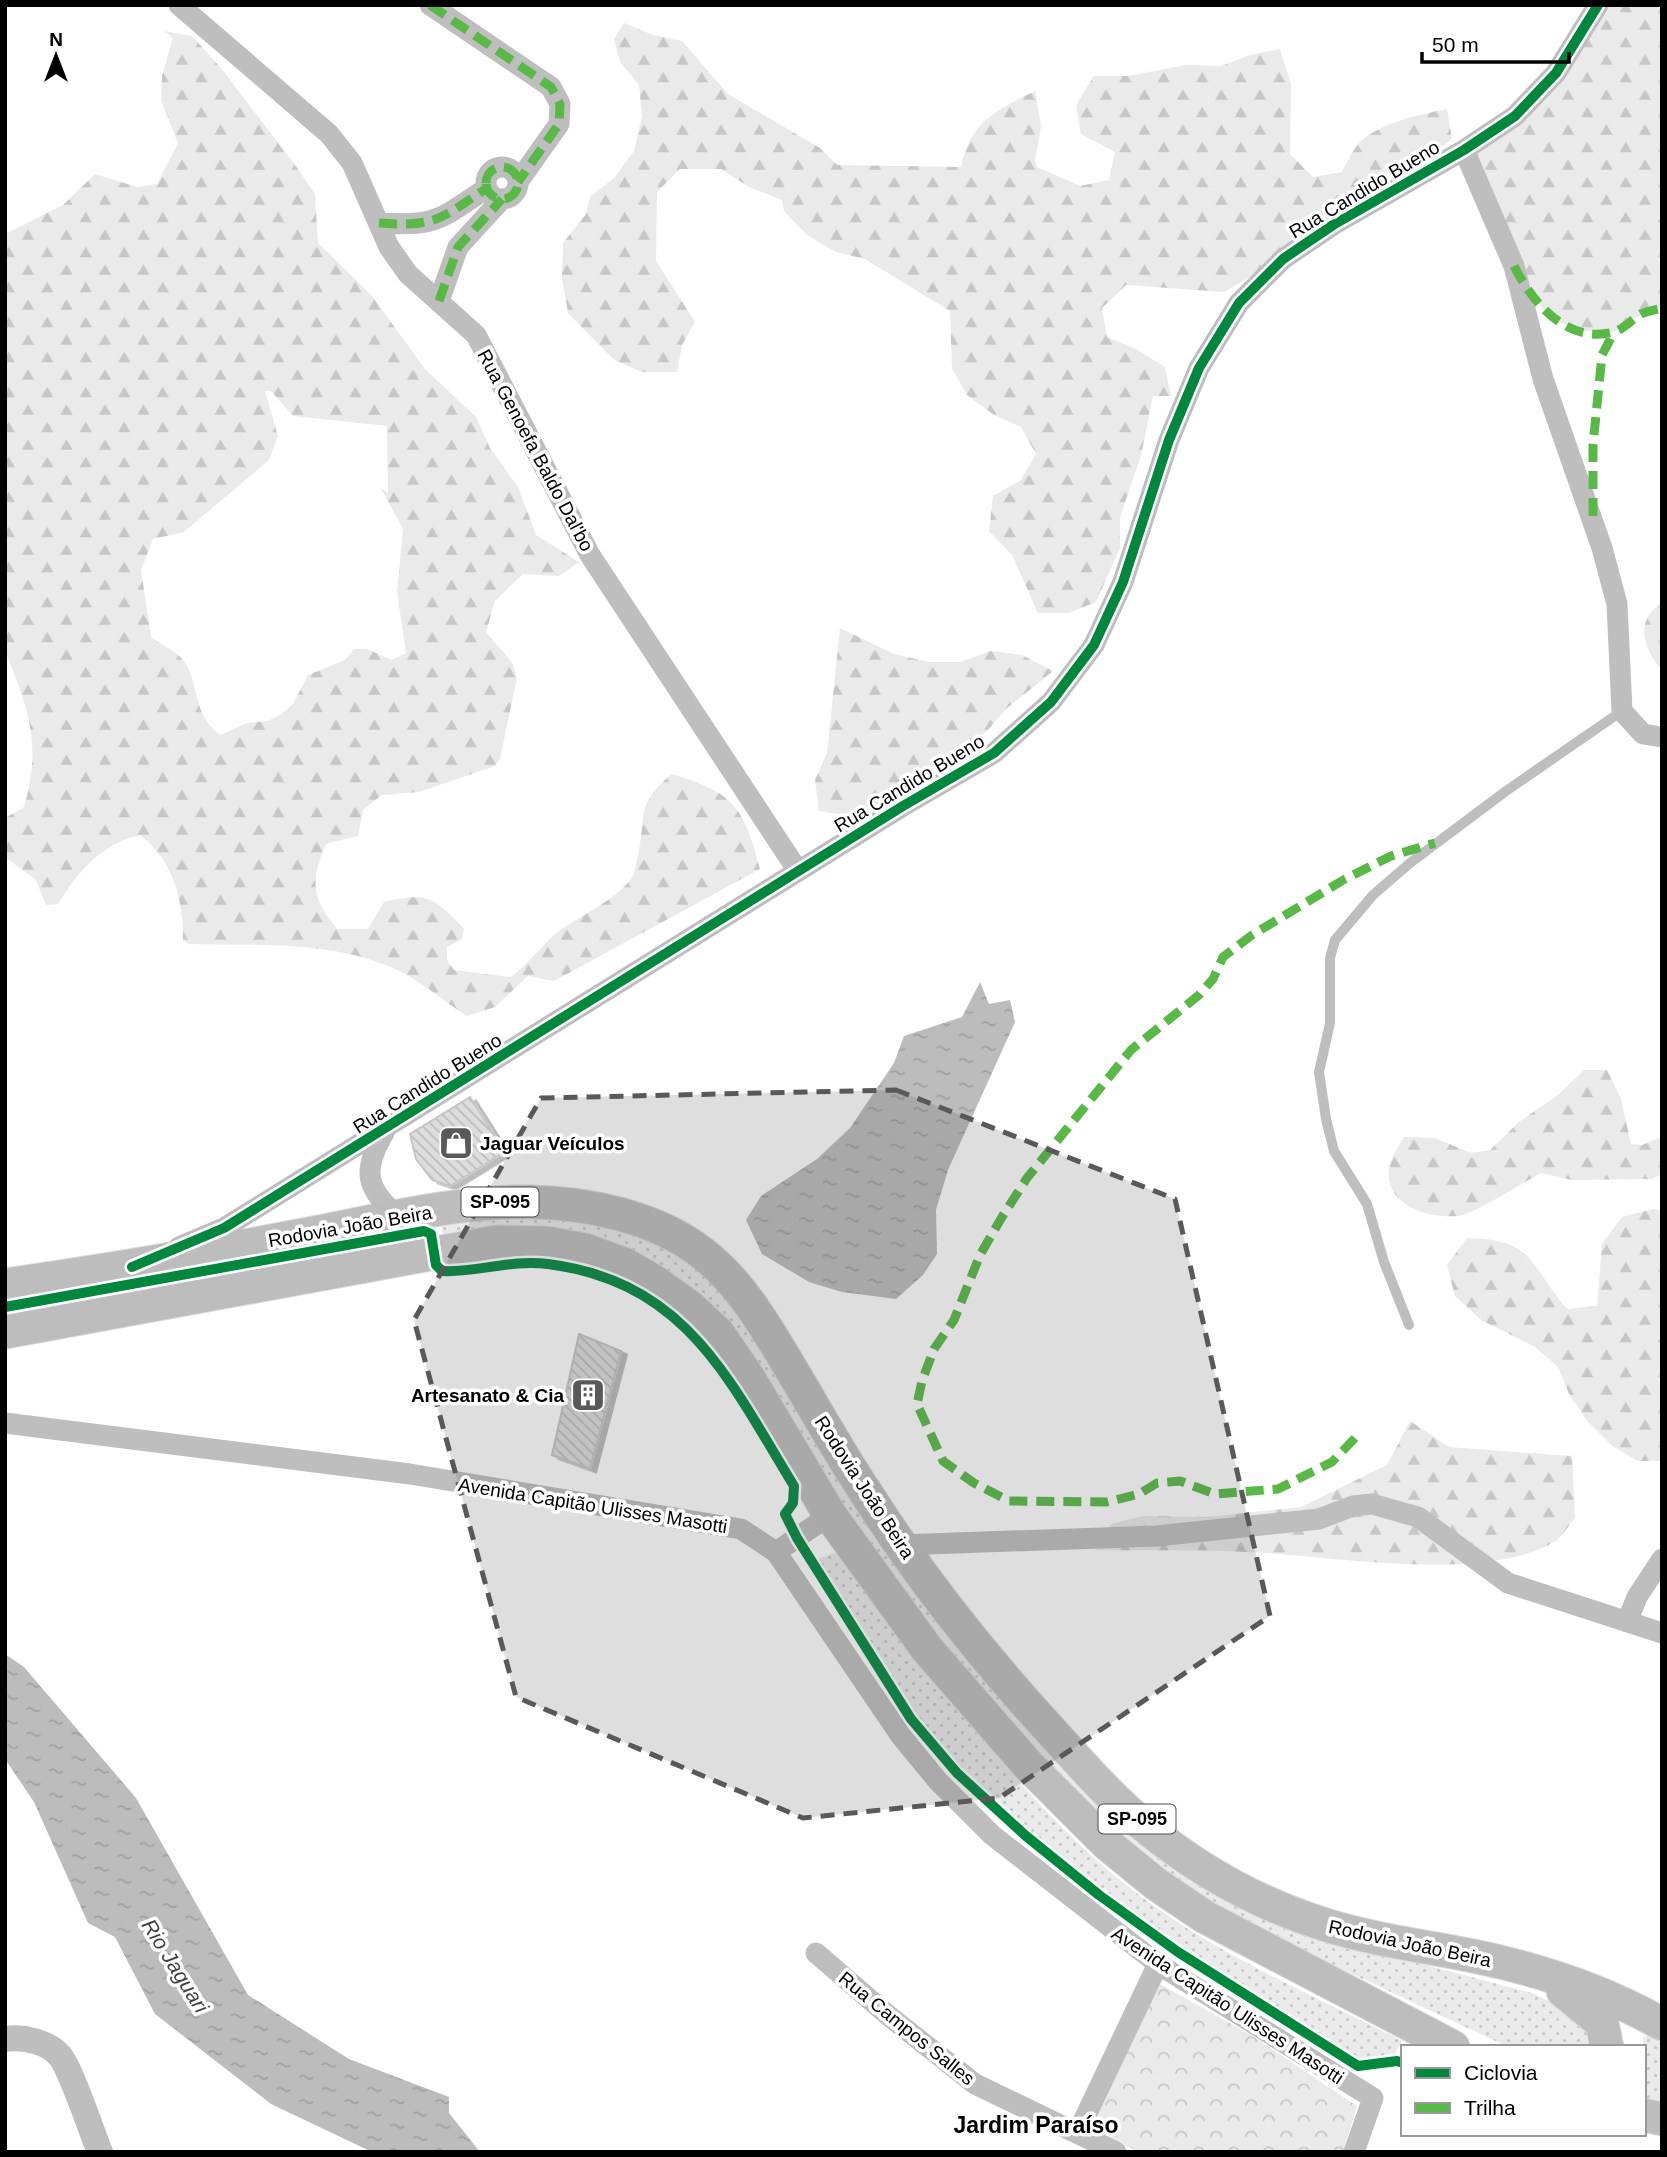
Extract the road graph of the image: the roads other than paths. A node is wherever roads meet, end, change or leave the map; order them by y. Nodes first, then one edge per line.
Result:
1 (179, 5) edge
2 (430, 5) edge
3 (1598, 5) edge
4 (1464, 150) junction
5 (495, 194) junction
6 (379, 223) junction
7 (439, 301) junction
8 (1622, 711) junction
9 (1662, 737) edge
10 (797, 872) junction
11 (387, 1128) junction
12 (399, 1216) junction
13 (132, 1267) junction
14 (5, 1285) edge
15 (1409, 1325) dead end
16 (5, 1332) edge
17 (5, 1423) edge
18 (830, 1515) junction
19 (900, 1545) junction
20 (776, 1552) junction
21 (1662, 1559) edge
22 (1627, 1622) junction
23 (1662, 1633) edge
24 (816, 1953) dead end
25 (1158, 1964) junction
26 (1529, 1968) junction
27 (1662, 2024) edge
28 (5, 2039) edge
29 (1449, 2045) edge
30 (1607, 2045) edge
31 (1078, 2132) junction
32 (100, 2152) edge
33 (1115, 2152) edge
34 (1354, 2152) edge

1 - 6 street, Rua Genoefa Baldo Dal'bo
2 - 5 street
3 - 4 street, Rua Candido Bueno
4 - 8 street
4 - 10 street, Rua Candido Bueno
5 - 6 street
5 - 7 street
6 - 7 street, Rua Genoefa Baldo Dal'bo
7 - 10 street, Rua Genoefa Baldo Dal'bo
8 - 9 street
8 - 15 lane
10 - 11 street, Rua Candido Bueno
11 - 12 street
11 - 13 street, Rua Candido Bueno
12 - 13 main road, Rodovia João Beira / SP-095
12 - 19 main road, Rodovia João Beira / SP-095
13 - 14 main road, Rodovia João Beira / SP-095
16 - 18 main road, Rodovia João Beira / SP-095
17 - 20 street, Avenida Capitão Ulisses Masotti
18 - 20 street
18 - 29 main road, Rodovia João Beira / SP-095
19 - 22 street
19 - 26 main road, Rodovia João Beira / SP-095
20 - 25 street, Avenida Capitão Ulisses Masotti
21 - 22 street
22 - 23 street
24 - 31 street, Rua Campos Salles
25 - 31 street
25 - 34 street, Avenida Capitão Ulisses Masotti
26 - 27 main road, Rodovia João Beira / SP-095
26 - 30 main road
28 - 32 street
31 - 33 street, Rua Campos Salles

